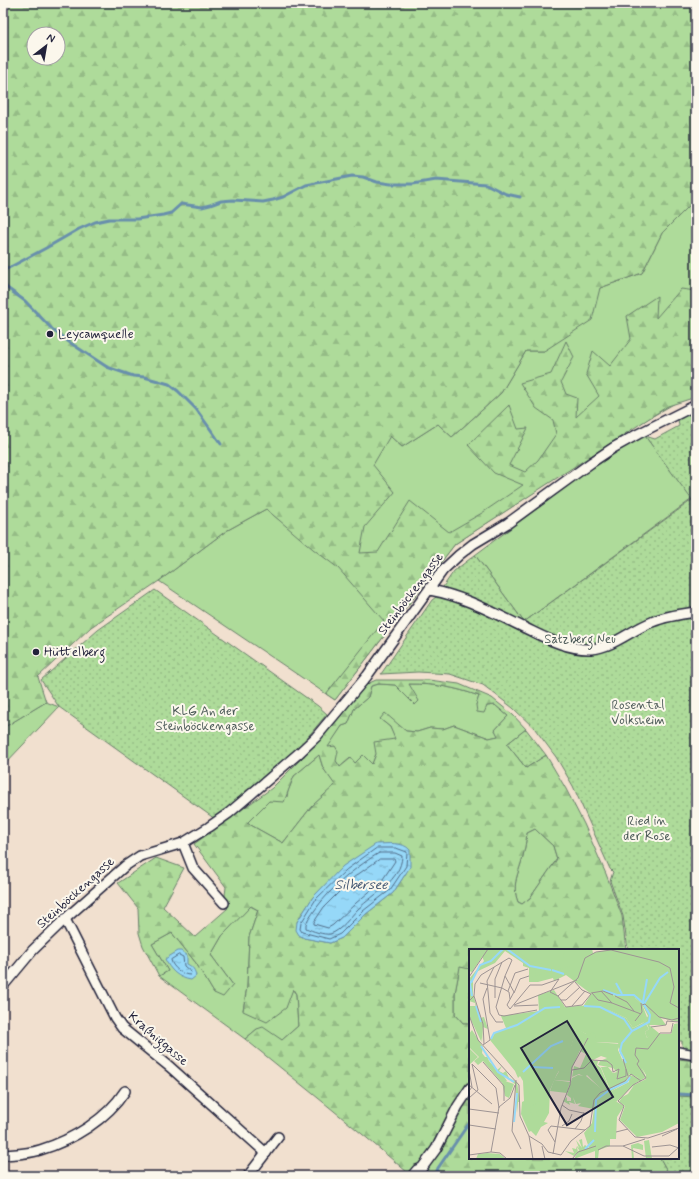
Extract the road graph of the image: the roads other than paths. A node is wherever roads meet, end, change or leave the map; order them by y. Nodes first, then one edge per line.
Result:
1 (696, 404) edge
2 (430, 590) junction
3 (696, 612) edge
4 (183, 843) junction
5 (224, 903) dead end
6 (65, 919) junction
7 (3, 986) edge
8 (679, 1052) edge
9 (696, 1054) edge
10 (469, 1090) edge
11 (126, 1091) dead end
12 (278, 1138) dead end
13 (266, 1153) junction
14 (3, 1155) edge
15 (248, 1176) edge
16 (412, 1176) edge

1 - 2 street, Steinböckengasse
2 - 3 street
2 - 4 street, Steinböckengasse
4 - 5 street
4 - 6 street, Steinböckengasse
6 - 7 street, Steinböckengasse
6 - 13 street, Kraßniggasse
8 - 9 street
10 - 16 street
11 - 14 street
12 - 13 street
13 - 15 street

